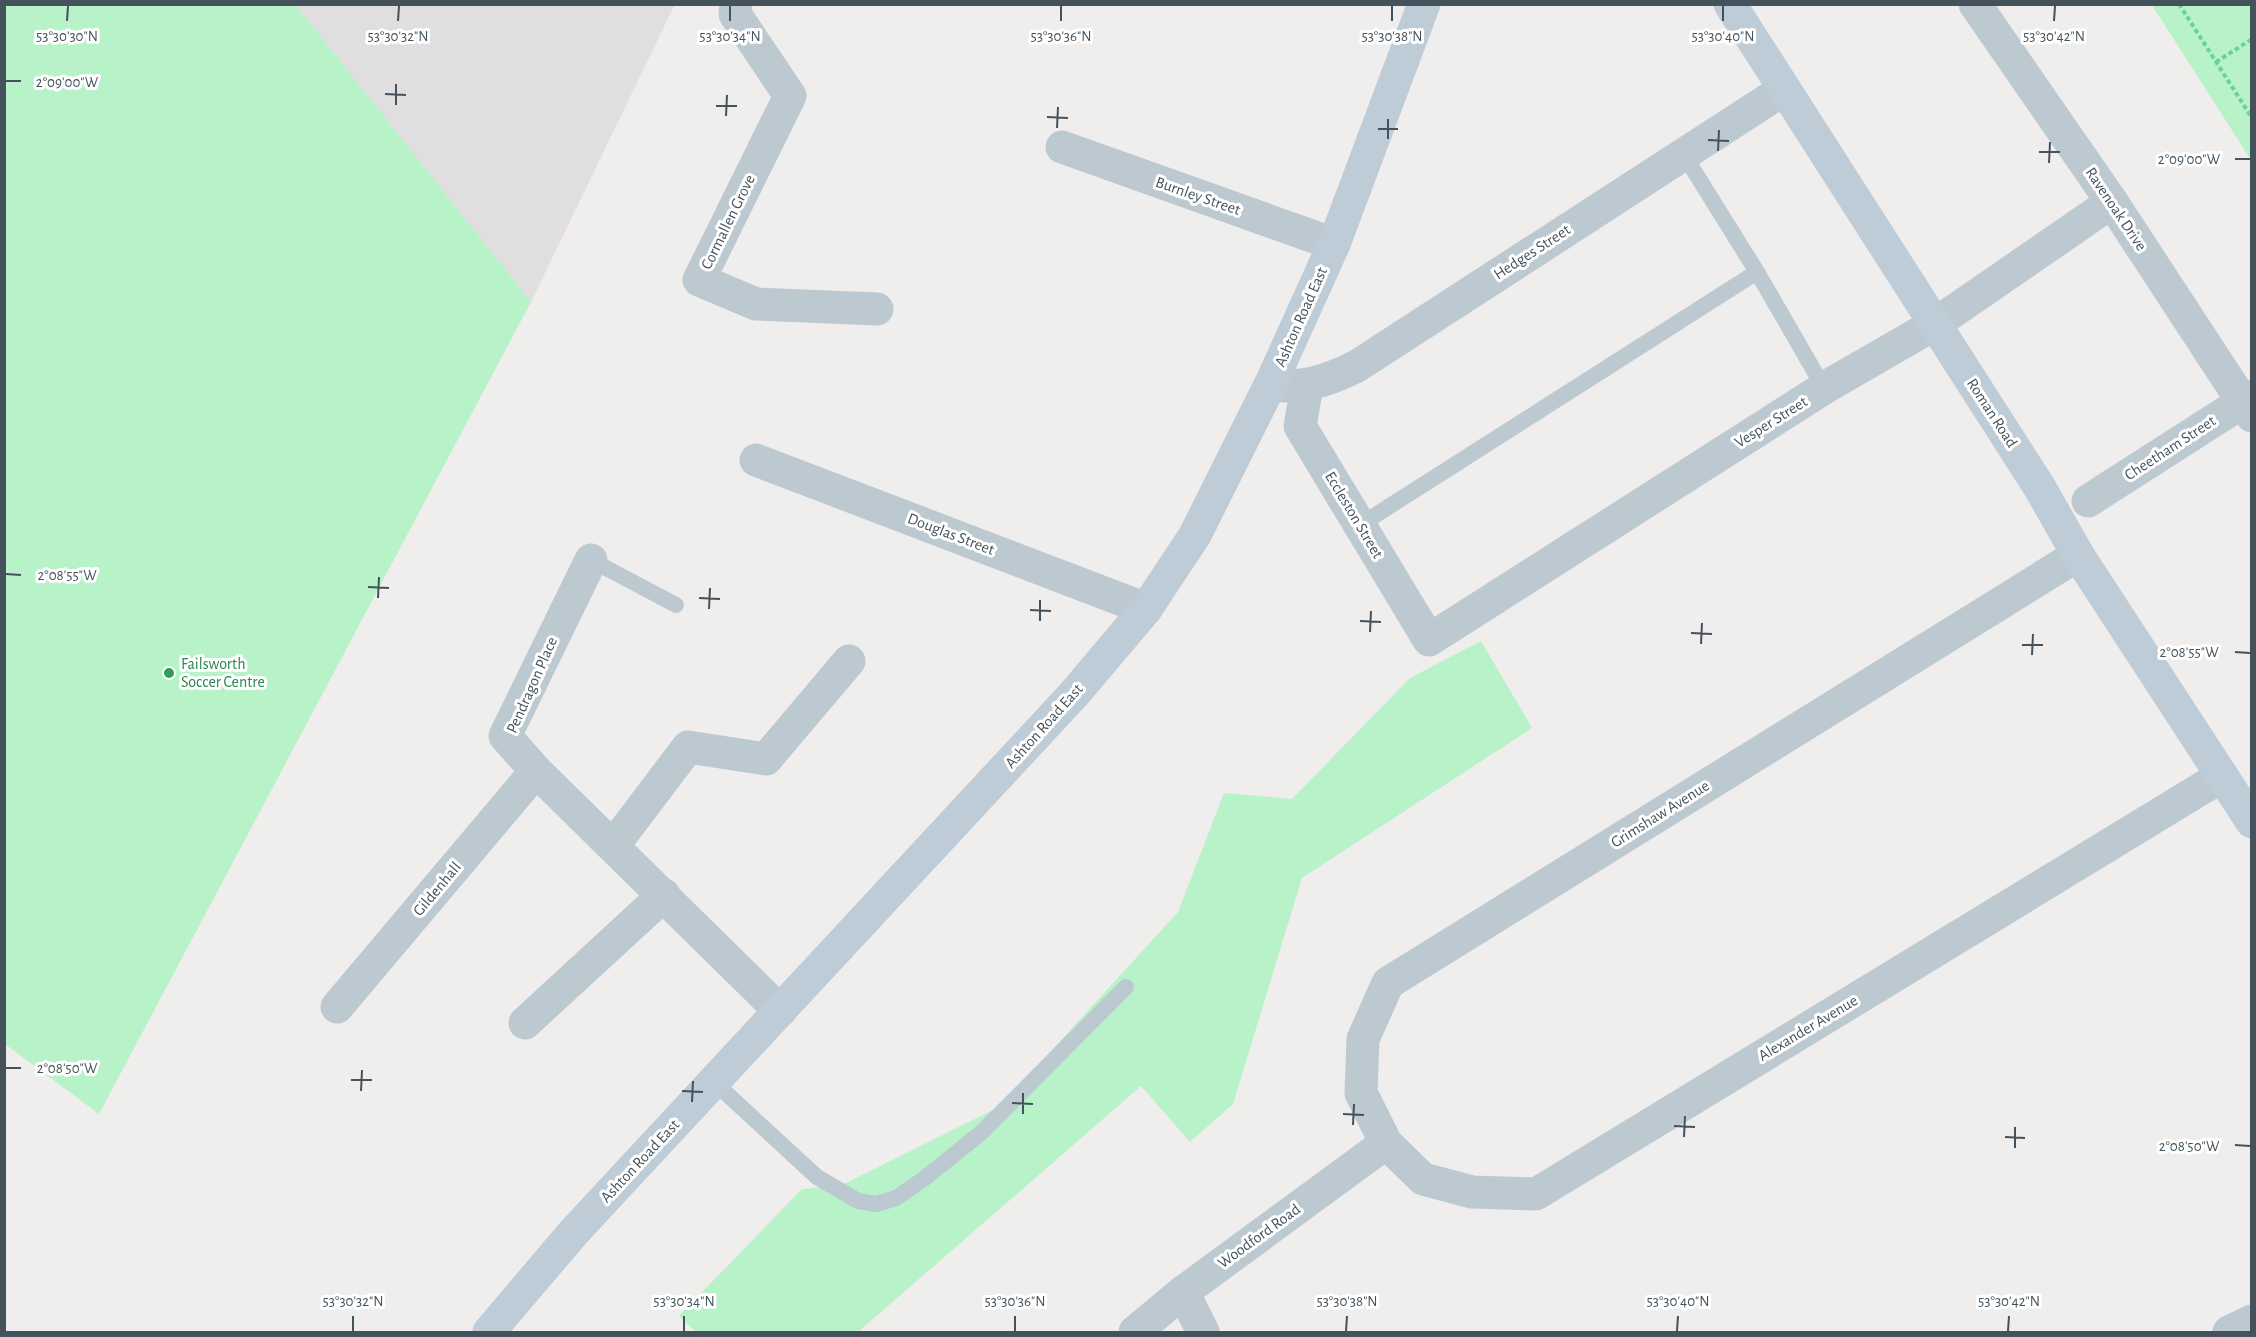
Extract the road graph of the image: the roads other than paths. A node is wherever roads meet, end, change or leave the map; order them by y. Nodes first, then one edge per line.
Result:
1 (736, 4) edge
2 (1424, 4) edge
3 (1730, 4) edge
4 (1975, 4) edge
5 (1783, 90) junction
6 (1062, 147) dead end
7 (1681, 151) junction
8 (2112, 202) junction
9 (1334, 244) junction
10 (1757, 272) junction
11 (877, 309) dead end
12 (1935, 324) junction
13 (1272, 381) junction
14 (1307, 386) junction
15 (1824, 388) junction
16 (2248, 405) edge
17 (756, 460) dead end
18 (2088, 501) dead end
19 (1360, 525) junction
20 (2078, 555) junction
21 (591, 560) joint
22 (676, 605) dead end
23 (1146, 609) junction
24 (1429, 640) joint
25 (849, 661) dead end
26 (536, 771) junction
27 (2222, 776) junction
28 (2252, 822) edge
29 (614, 846) junction
30 (664, 895) junction
31 (1126, 987) dead end
32 (337, 1007) dead end
33 (780, 1011) junction
34 (525, 1023) dead end
35 (714, 1082) junction
36 (1386, 1143) junction
37 (1183, 1292) junction
38 (2252, 1321) edge
39 (489, 1332) edge
40 (1135, 1332) edge
41 (1203, 1332) edge
42 (2229, 1332) edge

1 - 11 street, Cormallen Grove
2 - 9 street, Ashton Road East
3 - 5 street, Roman Road
4 - 8 street, Ravenoak Drive
5 - 7 street, Hedges Street
5 - 12 street, Roman Road
6 - 9 street, Burnley Street
7 - 10 lane
7 - 14 street, Hedges Street
8 - 12 street, Vesper Street
8 - 16 street, Ravenoak Drive
9 - 13 street, Ashton Road East
10 - 15 lane
10 - 19 lane
12 - 15 street, Vesper Street
12 - 20 street, Roman Road
13 - 14 street, Hedges Street
13 - 23 street, Ashton Road East
14 - 19 street, Eccleston Street
15 - 24 street, Vesper Street
16 - 18 street, Cheetham Street
17 - 23 street, Douglas Street
19 - 24 street, Eccleston Street
20 - 27 street, Roman Road
20 - 36 street, Grimshaw Avenue
21 - 22 lane
21 - 26 street, Pendragon Place
23 - 33 street, Ashton Road East
25 - 29 street
26 - 29 street, Pendragon Place
26 - 32 street, Gildenhall
27 - 28 street, Roman Road
27 - 36 street, Alexander Avenue
29 - 30 street, Pendragon Place
30 - 33 street, Pendragon Place
30 - 34 street
31 - 35 lane
33 - 35 street, Ashton Road East
35 - 39 street, Ashton Road East
36 - 37 street, Woodford Road
37 - 40 street, Woodford Road
37 - 41 street
38 - 42 street

